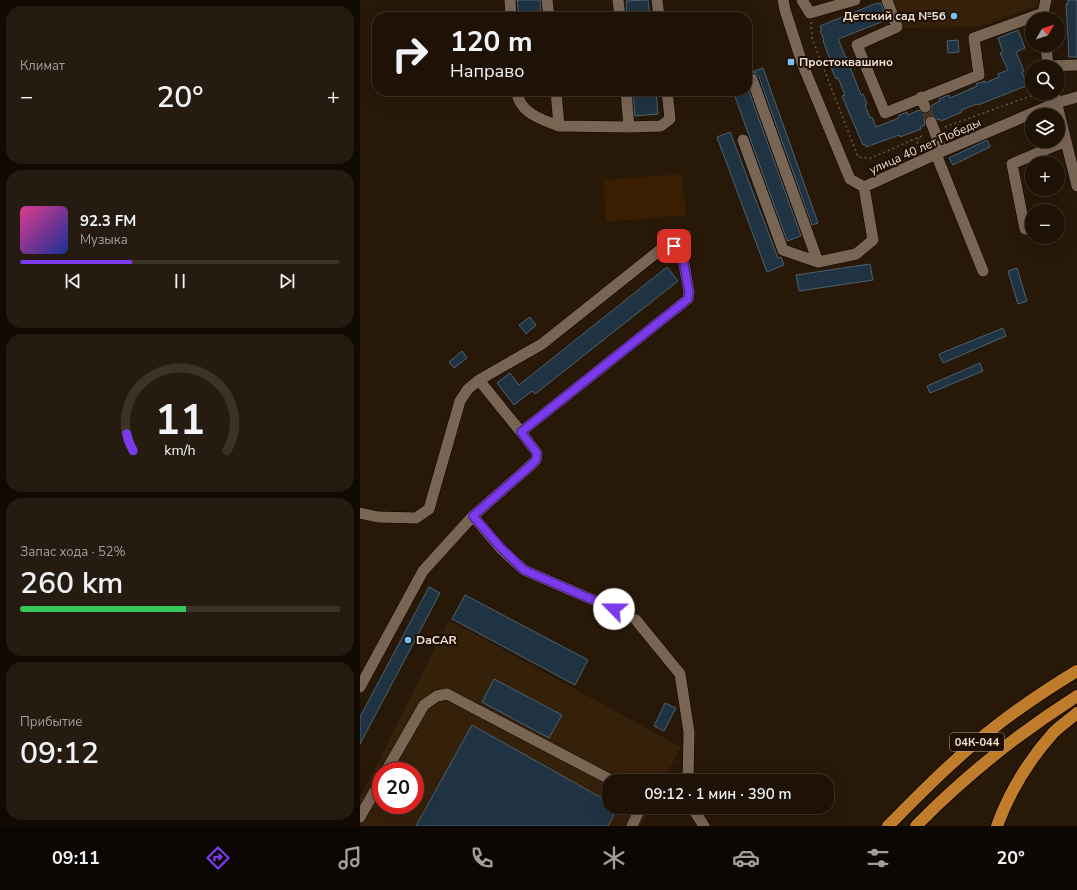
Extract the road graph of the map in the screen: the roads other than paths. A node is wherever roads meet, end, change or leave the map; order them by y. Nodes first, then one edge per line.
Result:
1 (510, 0) edge
2 (547, 0) edge
3 (618, 0) edge
4 (657, 0) edge
5 (783, 0) edge
6 (802, 0) edge
7 (888, 0) edge
8 (1046, 0) edge
9 (848, 1) edge
10 (511, 12) edge
11 (548, 12) edge
12 (619, 12) edge
13 (658, 12) edge
14 (1044, 12) edge
15 (1025, 22) edge
16 (1065, 65) edge
17 (1077, 65) edge
18 (752, 79) dead end
19 (517, 96) edge
20 (556, 96) edge
21 (626, 96) edge
22 (668, 96) edge
23 (1065, 98) edge
24 (1077, 98) edge
25 (1051, 100) edge
26 (1056, 100) edge
27 (931, 122) tunnel mouth
28 (559, 126) junction
29 (629, 127) junction
30 (743, 140) dead end
31 (1066, 141) junction
32 (939, 153) junction
33 (1077, 186) edge
34 (864, 187) junction
35 (1025, 229) dead end
36 (818, 262) junction
37 (983, 271) dead end
38 (479, 380) junction
39 (521, 432) junction
40 (360, 513) edge
41 (473, 516) junction
42 (614, 609) dead end
43 (636, 620) dead end
44 (1077, 671) edge
45 (360, 687) edge
46 (1077, 696) edge
47 (1077, 713) edge
48 (391, 762) edge
49 (688, 774) edge
50 (602, 775) edge
51 (372, 796) edge
52 (638, 814) edge
53 (696, 814) edge
54 (360, 817) edge
55 (632, 826) edge
56 (704, 826) edge
57 (888, 826) edge
58 (916, 826) edge
59 (997, 826) edge

1 - 10 street
2 - 11 street
3 - 12 street
4 - 13 street
5 - 34 street, улица 40 лет Победы
6 - 9 street
7 - 15 street
8 - 14 street
16 - 17 street
18 - 36 street
19 - 28 street
20 - 28 street
21 - 29 street
22 - 29 street
23 - 24 street, улица 40 лет Победы
25 - 32 street, улица 40 лет Победы
26 - 31 street
27 - 32 street
28 - 29 street
30 - 36 street
31 - 33 street
31 - 35 street
32 - 34 street, улица 40 лет Победы
32 - 37 street
34 - 36 street
38 - 39 street
38 - 39 street
38 - 40 street
39 - 41 street
41 - 42 street
41 - 45 street
43 - 49 street
44 - 57 main road, 04К-044
46 - 58 main road, 04К-044
47 - 59 main road
48 - 50 street
51 - 54 street
52 - 55 street
53 - 56 street

